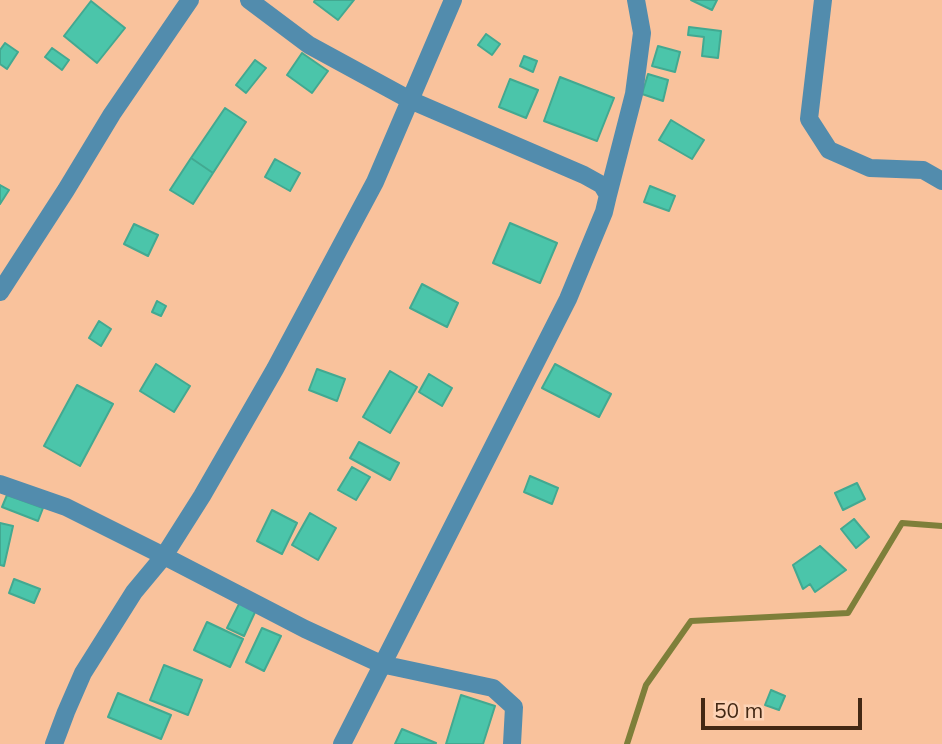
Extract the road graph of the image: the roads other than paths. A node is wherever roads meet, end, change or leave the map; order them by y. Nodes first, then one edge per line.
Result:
1 (190, 0) edge
2 (249, 0) edge
3 (453, 0) edge
4 (636, 0) edge
5 (822, 0) edge
6 (410, 100) junction
7 (942, 181) edge
8 (608, 195) junction
9 (0, 292) edge
10 (0, 484) edge
11 (164, 556) junction
12 (381, 664) junction
13 (54, 744) edge
14 (342, 744) edge
15 (512, 744) edge

1 - 9 street
2 - 6 street
3 - 6 street
4 - 8 street
5 - 7 street
6 - 8 street
6 - 11 street
8 - 12 street
10 - 11 street
11 - 12 street
11 - 13 street
12 - 14 street
12 - 15 street

